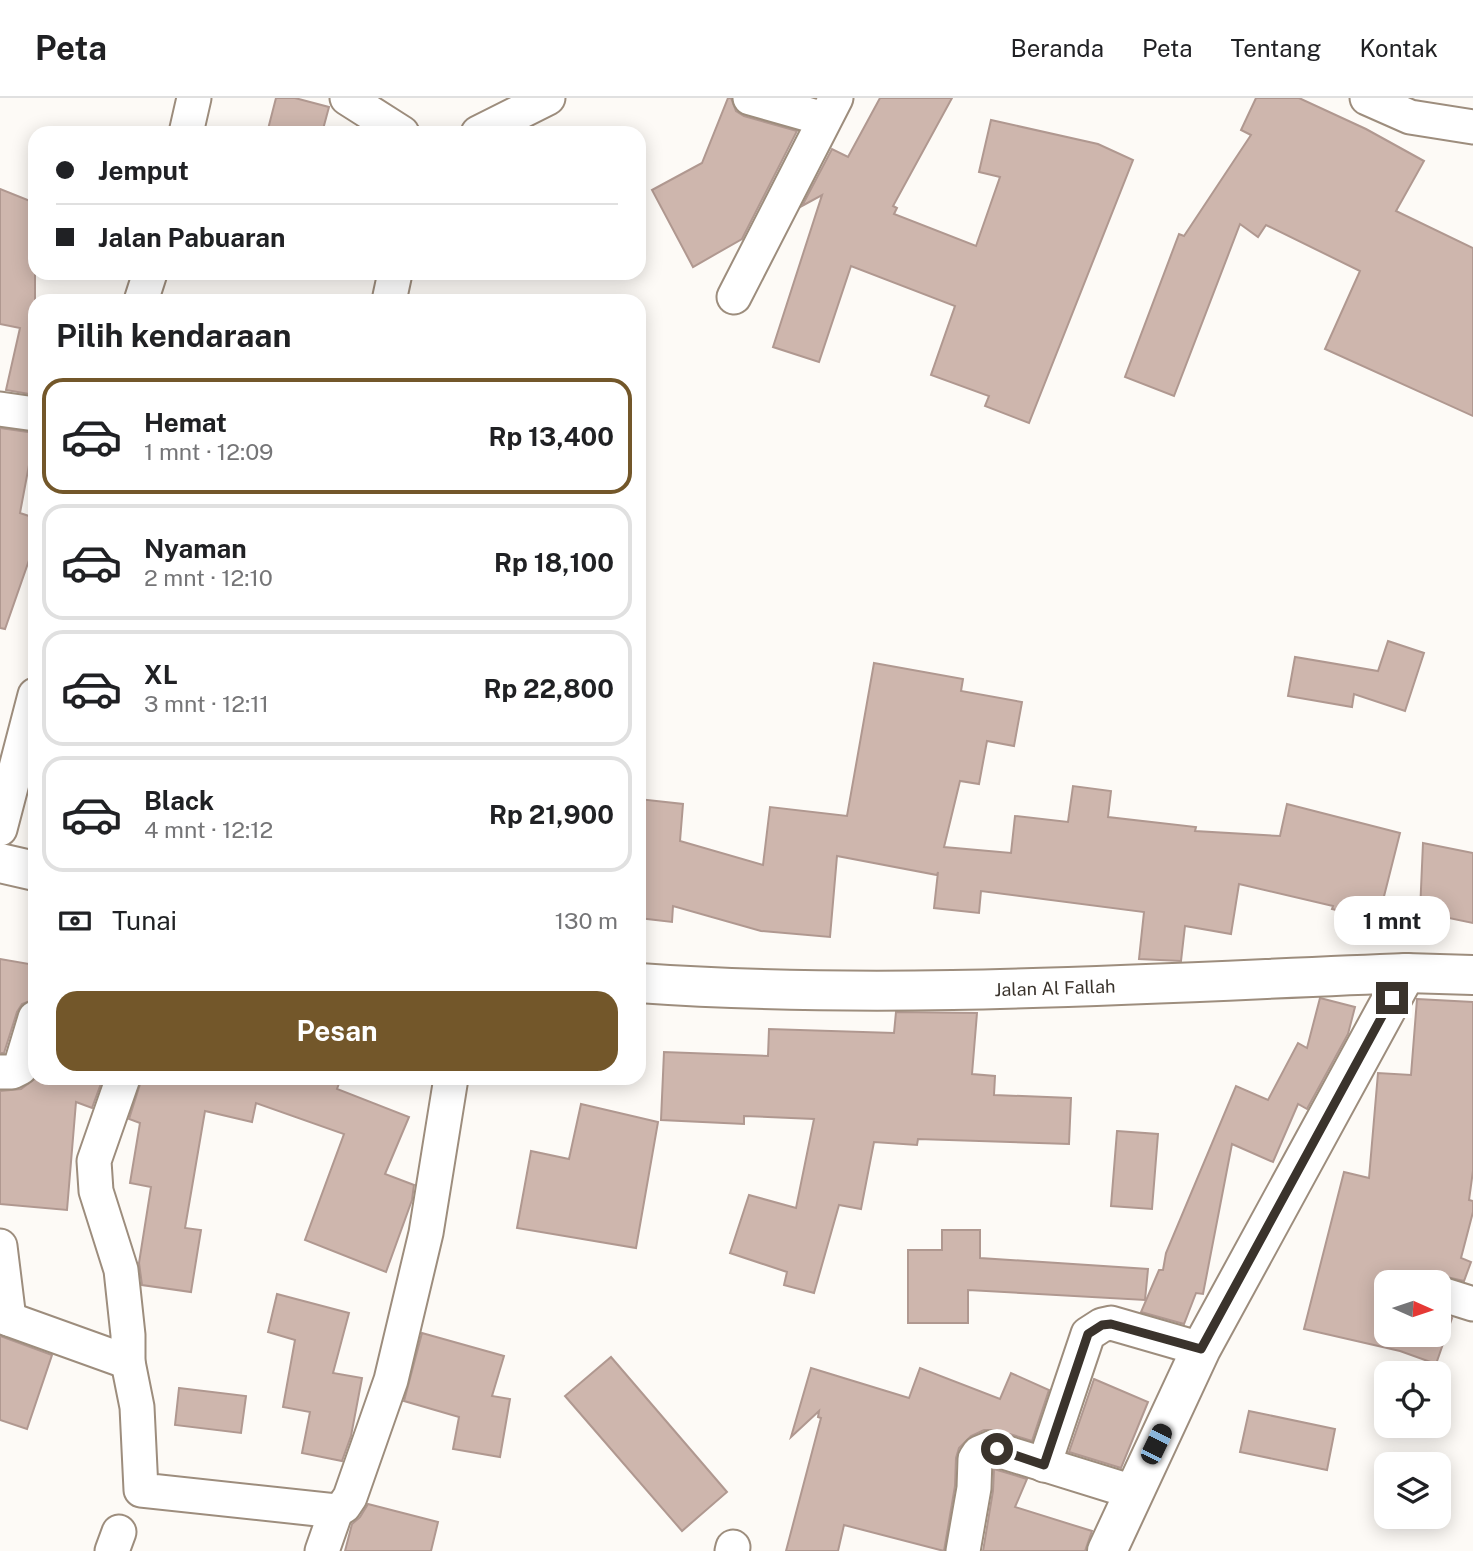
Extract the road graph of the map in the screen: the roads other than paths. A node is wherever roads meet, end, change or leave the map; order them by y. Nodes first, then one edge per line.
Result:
1 (194, 98) edge
2 (347, 98) edge
3 (548, 98) edge
4 (750, 98) edge
5 (1367, 98) edge
6 (830, 108) edge
7 (188, 126) edge
8 (391, 126) edge
9 (492, 126) edge
10 (1473, 127) edge
11 (734, 296) dead end
12 (0, 409) edge
13 (28, 413) edge
14 (28, 722) edge
15 (0, 829) edge
16 (0, 863) edge
17 (28, 869) edge
18 (1406, 973) junction
19 (1473, 975) edge
20 (646, 983) edge
21 (28, 1041) edge
22 (0, 1072) edge
23 (121, 1085) edge
24 (450, 1085) edge
25 (0, 1246) edge
26 (1451, 1297) edge
27 (1473, 1304) edge
28 (4, 1318) edge
29 (1201, 1349) junction
30 (128, 1362) junction
31 (1044, 1465) junction
32 (1133, 1492) junction
33 (336, 1511) junction
34 (322, 1551) edge
35 (963, 1551) edge
36 (1107, 1551) edge

1 - 7 street
2 - 8 street
3 - 9 street
4 - 6 street
5 - 10 street
6 - 11 street
12 - 13 street
14 - 15 street
16 - 17 street
18 - 19 street, Jalan Al Fallah
18 - 20 street, Jalan Al Fallah
18 - 29 street
21 - 22 street
23 - 30 street
24 - 33 street
25 - 28 street
26 - 27 street
28 - 30 street
29 - 31 street
29 - 32 street
30 - 33 street
31 - 32 street
31 - 35 street
32 - 36 street
33 - 34 street

